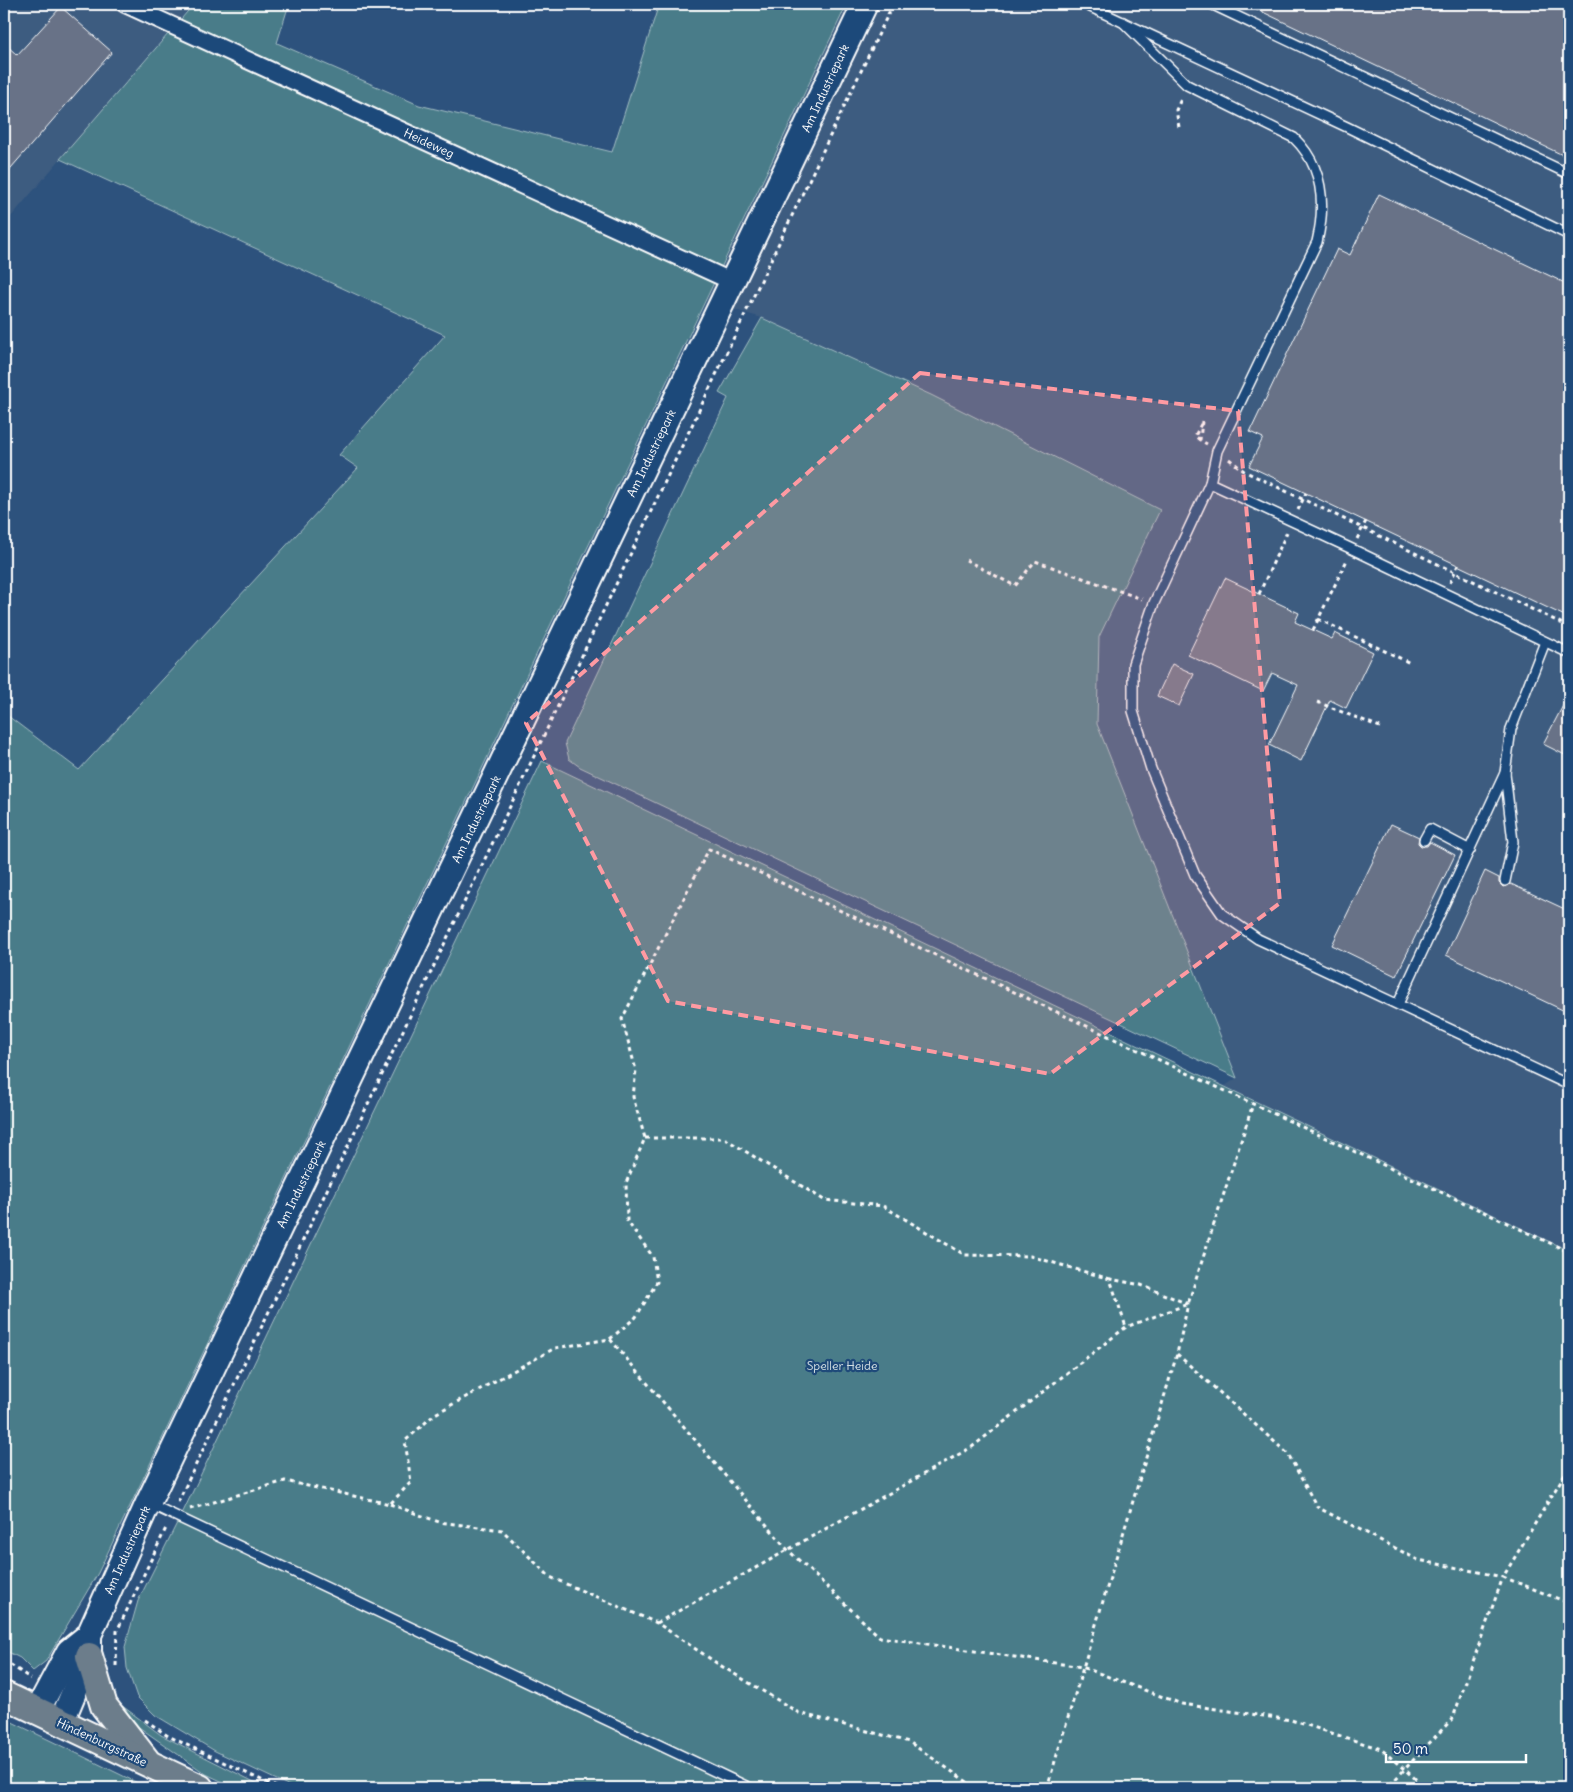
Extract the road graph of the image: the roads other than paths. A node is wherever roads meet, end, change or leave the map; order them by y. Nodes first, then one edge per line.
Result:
1 (126, 4) edge
2 (865, 4) edge
3 (1084, 4) edge
4 (1211, 4) edge
5 (1123, 22) junction
6 (1569, 174) edge
7 (1569, 235) edge
8 (732, 282) junction
9 (1210, 483) junction
10 (1545, 642) junction
11 (1569, 653) edge
12 (1505, 772) junction
13 (1424, 840) dead end
14 (1470, 850) junction
15 (1504, 881) dead end
16 (1398, 1004) junction
17 (1569, 1085) edge
18 (148, 1503) junction
19 (89, 1645) junction
20 (4, 1695) edge
21 (37, 1711) junction
22 (61, 1722) junction
23 (149, 1764) junction
24 (200, 1788) edge
25 (750, 1788) edge

1 - 8 street, Heideweg
2 - 8 street, Am Industriepark
3 - 5 lane
4 - 6 lane
5 - 7 lane
5 - 9 lane
8 - 18 street, Am Industriepark
9 - 10 lane
9 - 16 lane
10 - 11 lane
10 - 12 lane
12 - 14 lane
12 - 15 lane
13 - 14 lane
14 - 16 lane
16 - 17 lane
18 - 19 street, Am Industriepark
18 - 25 lane
19 - 21 street, Am Industriepark
19 - 22 street, Am Industriepark
19 - 23 main road
20 - 21 main road, Hindenburgstraße
21 - 22 main road, Hindenburgstraße
22 - 23 main road, Hindenburgstraße
23 - 24 main road, Hindenburgstraße

